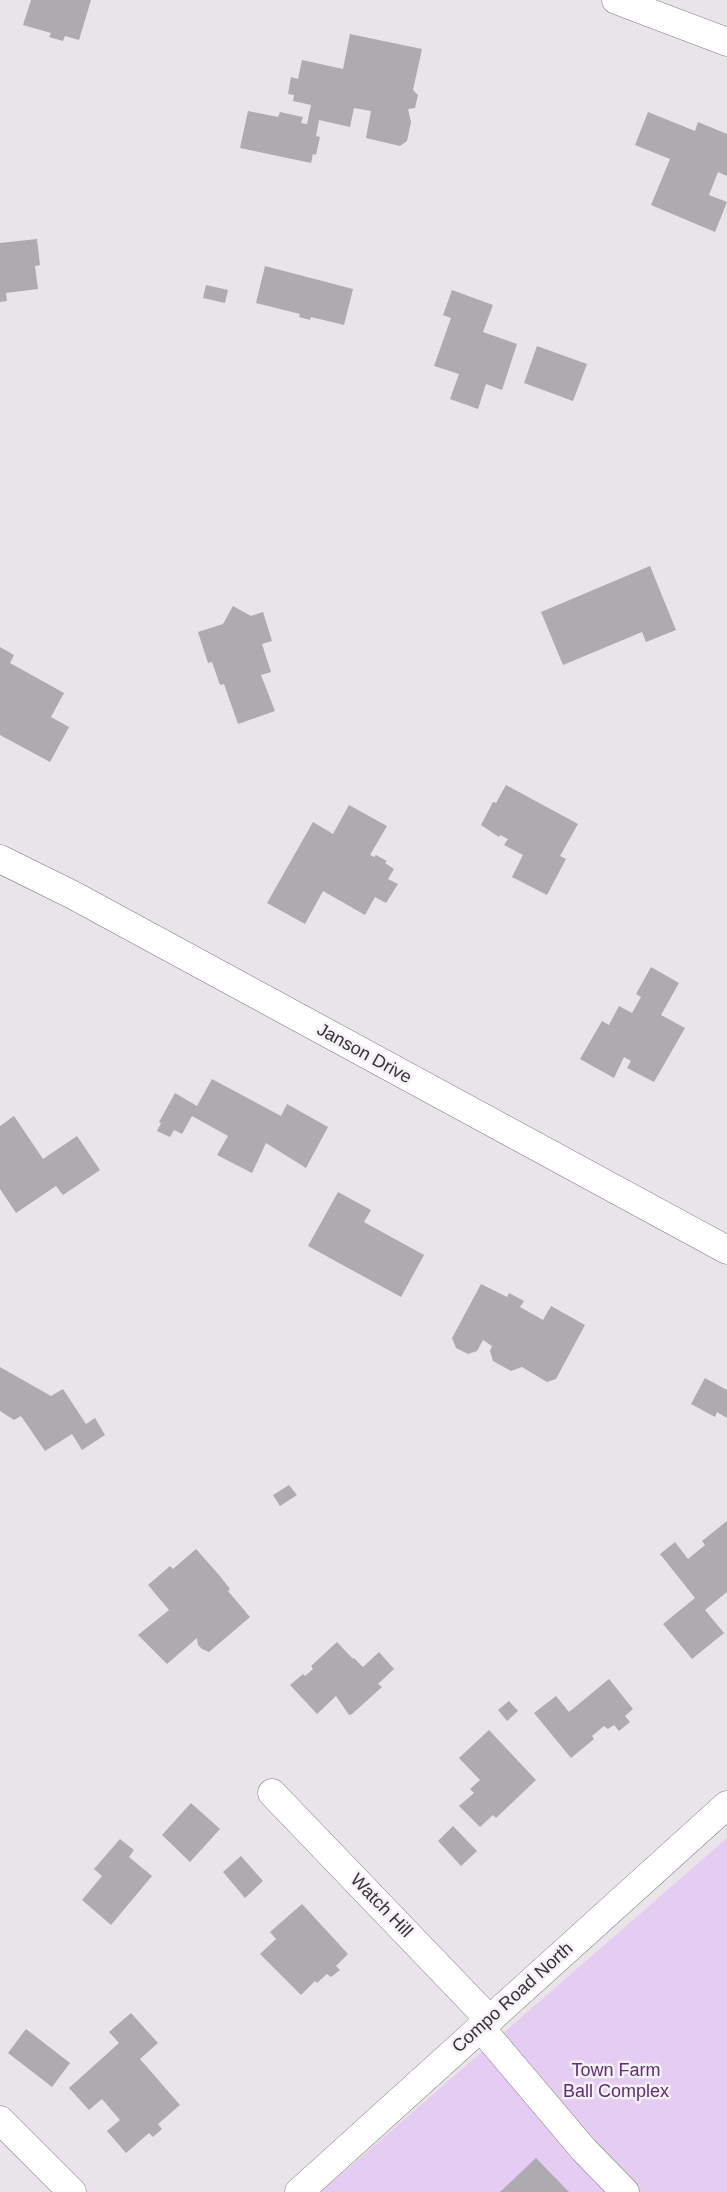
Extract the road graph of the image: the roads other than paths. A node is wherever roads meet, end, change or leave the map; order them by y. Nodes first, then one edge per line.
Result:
1 (616, 0) edge
2 (727, 42) edge
3 (0, 859) edge
4 (727, 1250) edge
5 (272, 1793) dead end
6 (727, 1805) edge
7 (485, 2023) junction
8 (0, 2120) edge
9 (72, 2192) edge
10 (299, 2192) edge
11 (625, 2192) edge

1 - 2 street
3 - 4 street, Janson Drive
5 - 7 street, Watch Hill
6 - 7 street, Compo Road North
7 - 10 street, Compo Road North
7 - 11 street, Watch Hill
8 - 9 street

